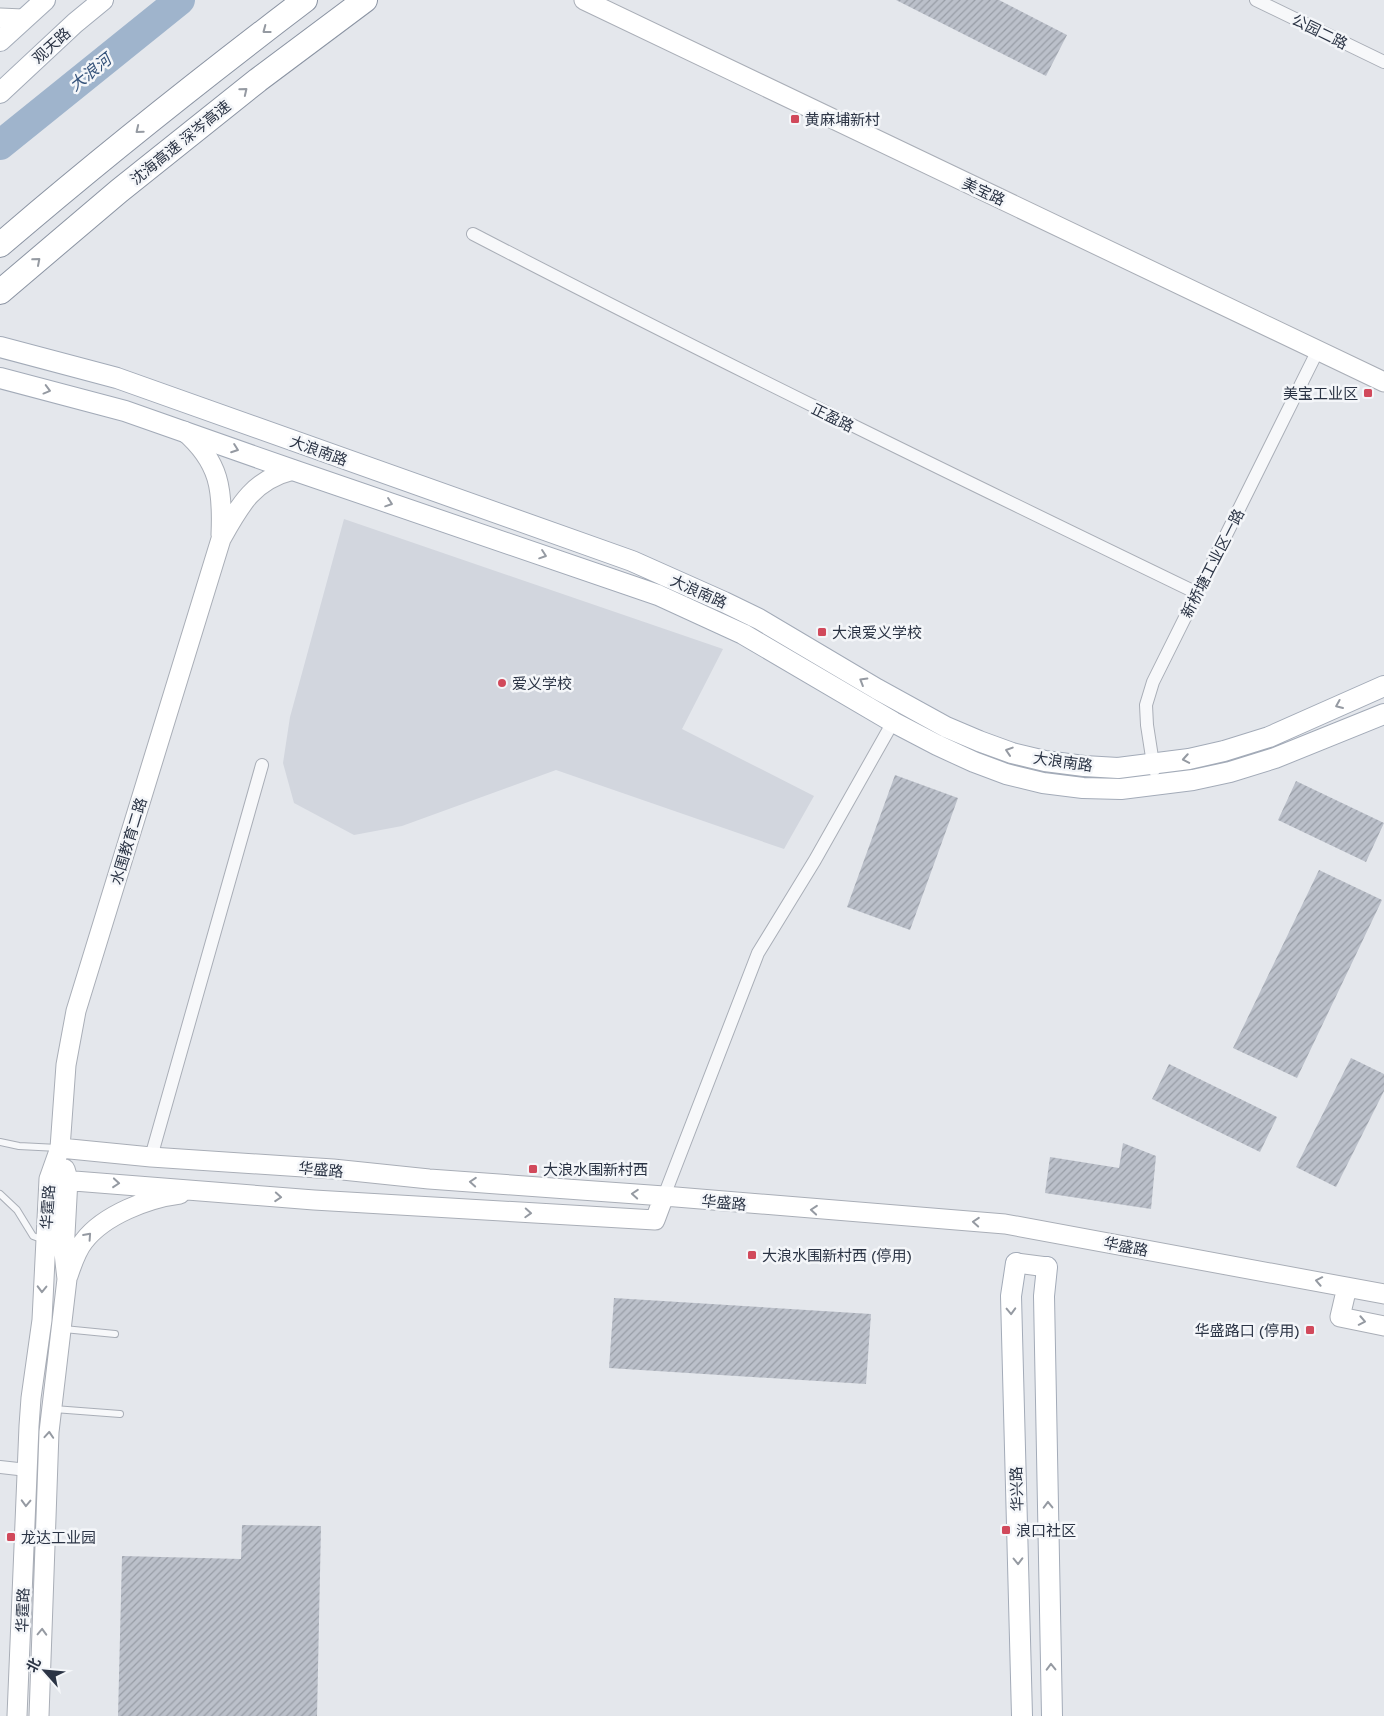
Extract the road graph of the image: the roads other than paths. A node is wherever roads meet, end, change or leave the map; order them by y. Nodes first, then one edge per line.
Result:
1 (45, 0) edge
2 (103, 0) edge
3 (305, 0) edge
4 (365, 0) edge
5 (584, 0) edge
6 (1256, 0) edge
7 (0, 18) edge
8 (23, 20) junction
9 (0, 41) edge
10 (1384, 62) edge
11 (0, 92) edge
12 (473, 234) dead end
13 (0, 245) edge
14 (0, 292) edge
15 (0, 347) edge
16 (1318, 350) junction
17 (92, 371) junction
18 (0, 378) edge
19 (1384, 382) edge
20 (83, 400) junction
21 (184, 431) junction
22 (293, 470) junction
23 (221, 539) junction
24 (1197, 593) junction
25 (1384, 686) edge
26 (1384, 714) edge
27 (893, 722) junction
28 (1153, 764) junction
29 (262, 765) dead end
30 (1156, 785) junction
31 (0, 1142) edge
32 (60, 1148) junction
33 (151, 1157) junction
34 (48, 1179) junction
35 (68, 1180) junction
36 (197, 1191) junction
37 (0, 1194) edge
38 (664, 1196) junction
39 (45, 1240) junction
40 (1016, 1263) joint
41 (1047, 1267) joint
42 (67, 1279) junction
43 (1347, 1287) junction
44 (1384, 1294) edge
45 (1384, 1326) edge
46 (62, 1328) junction
47 (115, 1334) dead end
48 (52, 1409) junction
49 (120, 1414) dead end
50 (0, 1468) edge
51 (27, 1470) junction
52 (18, 1716) edge
53 (38, 1716) edge
54 (1022, 1716) edge
55 (1052, 1716) edge

1 - 8 main road
2 - 11 main road, 观天路
3 -> 13 highway
14 -> 4 highway, 沈海高速 深岑高速
5 - 16 main road, 美宝路
6 - 10 street, 公园二路
7 - 8 main road
8 - 9 main road
12 - 24 street, 正盈路
15 - 17 main road, 大浪南路
16 - 19 main road, 美宝路
16 - 24 street, 新桥塘工业区一路
17 - 20 main road
28 -> 17 main road, 大浪南路
18 -> 20 main road, 大浪南路
20 - 21 main road, 大浪南路
21 -> 22 main road, 大浪南路
21 - 23 main road
22 - 23 main road
22 -> 27 main road, 大浪南路
23 - 32 main road, 水围教育二路
24 - 28 street, 新桥塘工业区一路
25 -> 28 main road, 大浪南路
26 - 30 main road, 大浪南路
27 - 30 main road, 大浪南路
27 - 38 street
28 - 30 street, 新桥塘工业区一路
29 - 33 street
31 - 32 lane
32 - 33 main road, 华盛路
32 - 34 main road, 华霆路
32 - 35 main road, 华霆路
38 -> 33 main road, 华盛路
34 - 35 main road, 华盛路
34 - 39 main road, 华霆路
35 -> 36 main road, 华盛路
35 - 42 main road, 华霆路
36 -> 38 main road, 华盛路
42 -> 36 main road
37 - 39 lane
43 -> 38 main road, 华盛路
39 -> 51 main road, 华霆路
40 - 41 main road
40 -> 54 main road, 华兴路
55 -> 41 main road, 华兴路
42 - 46 main road, 华霆路
43 - 44 main road, 华盛路
43 -> 45 main road
46 - 47 lane
46 - 48 main road, 华霆路
48 - 49 lane
53 -> 48 main road, 华霆路
50 - 51 street
51 -> 52 main road, 华霆路

